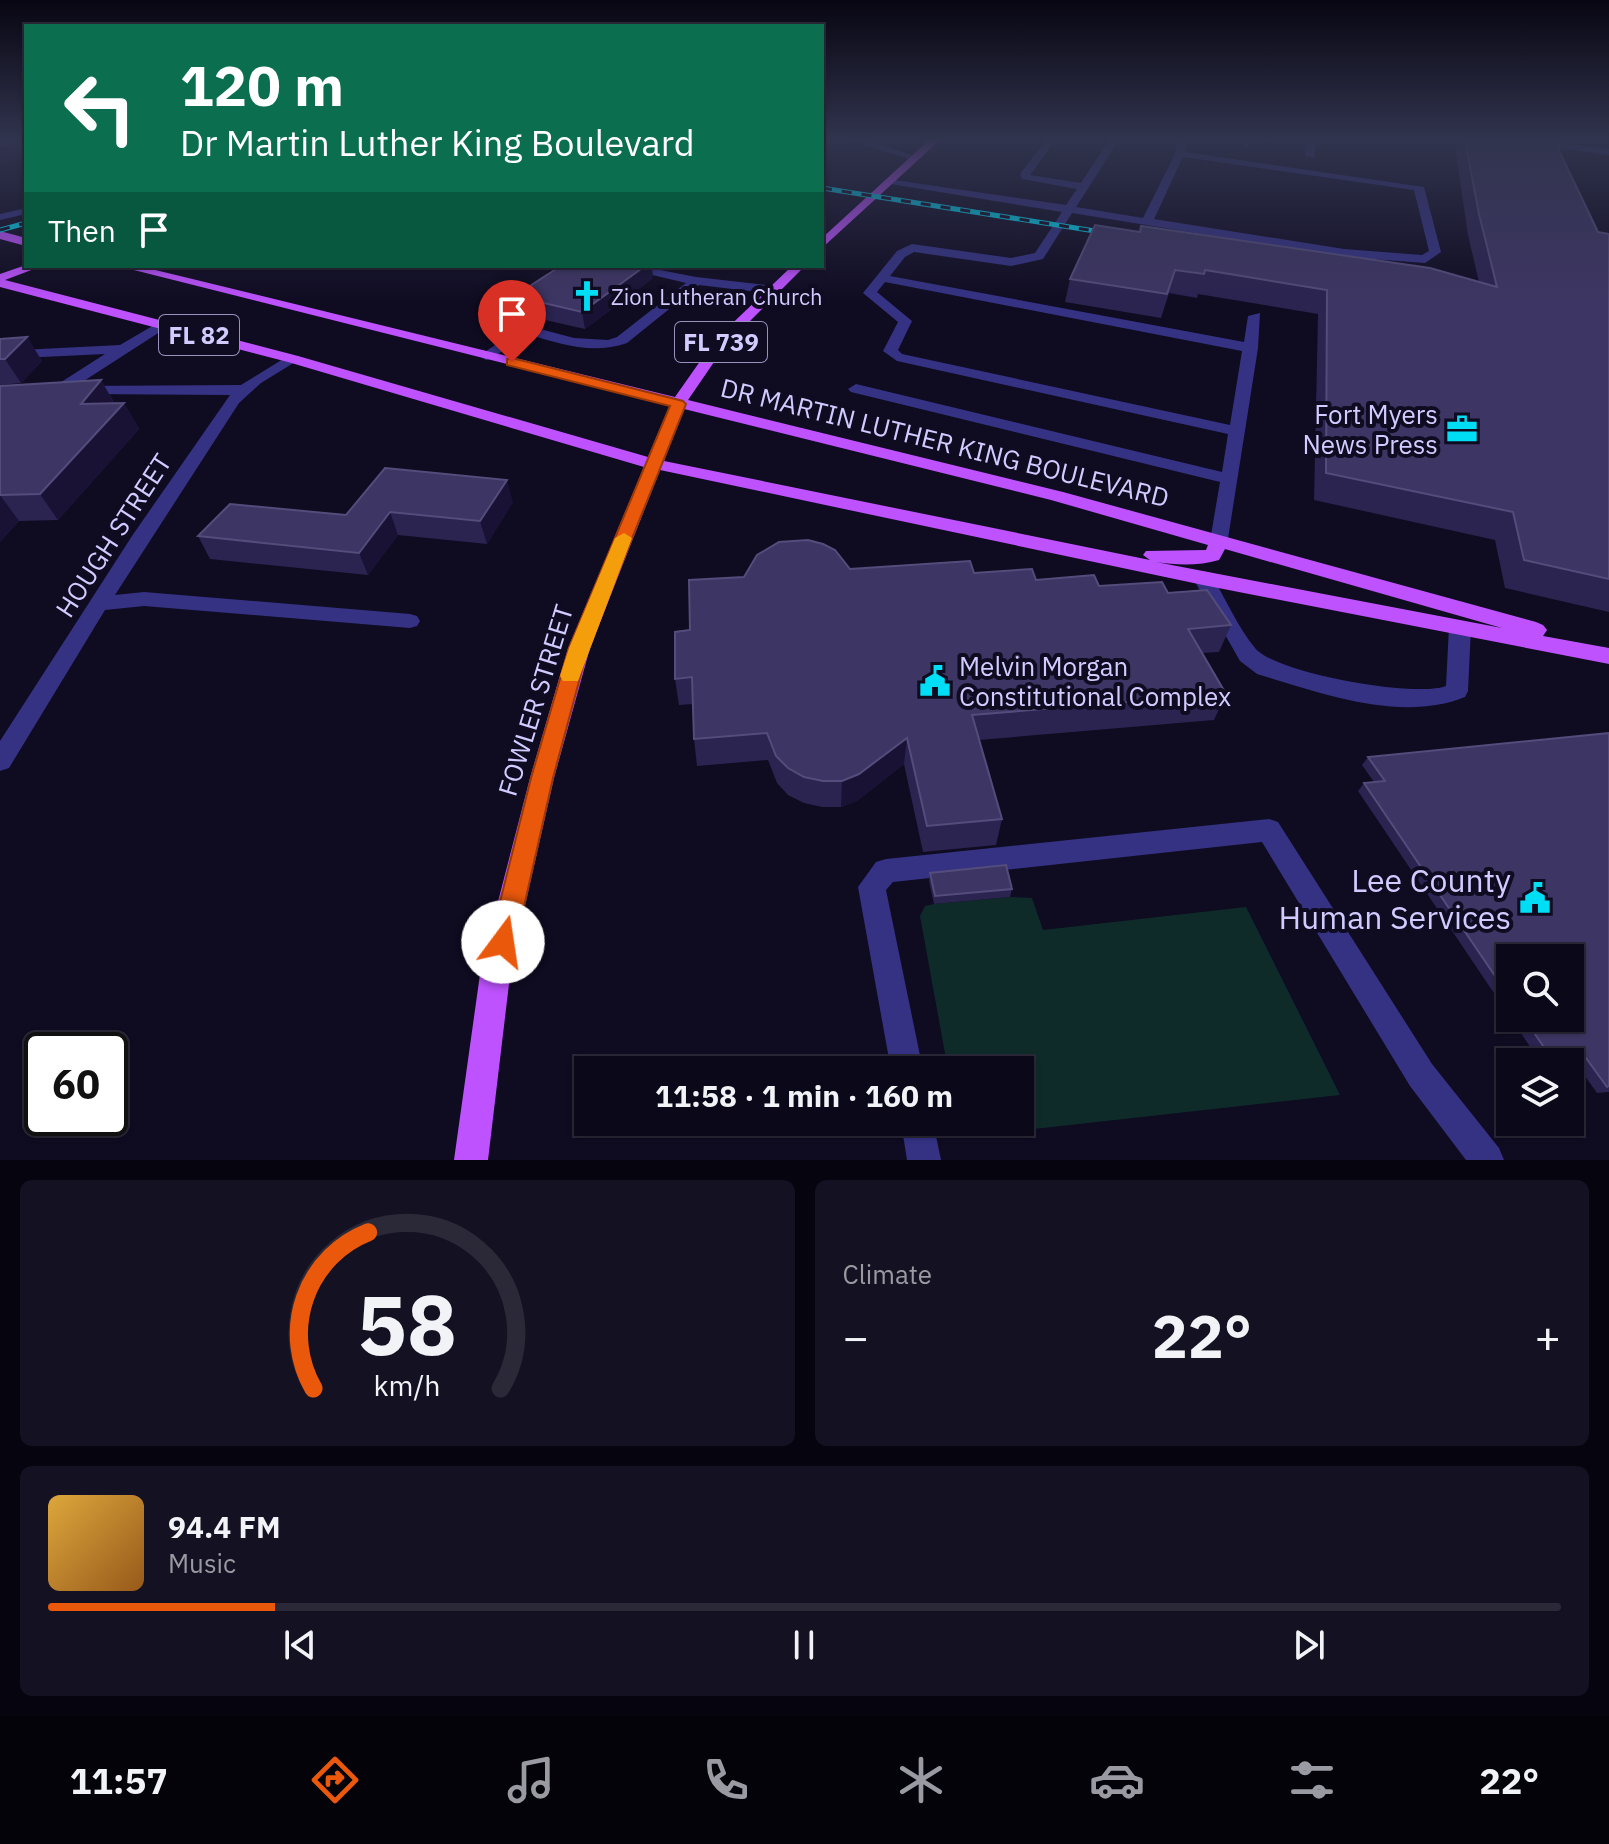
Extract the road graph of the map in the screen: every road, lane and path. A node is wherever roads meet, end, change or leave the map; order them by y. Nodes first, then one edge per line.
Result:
1 (877, 194) edge
2 (969, 194) edge
3 (1081, 194) edge
4 (1160, 194) edge
5 (1421, 194) edge
6 (24, 211) edge
7 (1070, 211) junction
8 (0, 217) edge
9 (1146, 223) junction
10 (0, 235) edge
11 (24, 241) edge
12 (824, 242) edge
13 (31, 268) edge
14 (132, 268) edge
15 (631, 268) edge
16 (797, 268) edge
17 (882, 278) junction
18 (0, 280) edge
19 (696, 281) junction
20 (774, 290) junction
21 (1255, 316) dead end
22 (161, 325) junction
23 (1251, 348) junction
24 (119, 349) junction
25 (486, 356) junction
26 (10, 357) edge
27 (293, 359) junction
28 (856, 389) dead end
29 (245, 390) junction
30 (678, 404) junction
31 (1237, 431) junction
32 (654, 464) junction
33 (1230, 479) junction
34 (803, 495) junction
35 (1220, 541) junction
36 (1203, 578) junction
37 (99, 604) junction
38 (410, 621) dead end
39 (1460, 627) junction
40 (1609, 653) edge
41 (0, 761) edge
42 (904, 1056) edge
43 (920, 1136) edge
44 (471, 1160) edge
45 (924, 1160) edge
46 (1487, 1160) edge

1 - 12 main road
2 - 7 street
3 - 7 street
4 - 9 street
5 - 9 street
6 - 8 street
7 - 9 street
7 - 17 street
10 - 11 main road
13 - 18 main road
14 - 25 main road, DR MARTIN LUTHER KING BOULEVARD / FL 82
15 - 19 street
16 - 20 main road, FOWLER STREET / FL 739
17 - 23 street
17 - 31 street
18 - 22 main road, FL 82
19 - 20 street
19 - 25 street
20 - 30 main road, FOWLER STREET / FL 739
21 - 23 street
22 - 24 street
22 - 27 main road, FL 82
23 - 31 street
24 - 26 street
24 - 29 street
25 - 30 main road, DR MARTIN LUTHER KING BOULEVARD / FL 82
27 - 29 street, HOUGH STREET
27 - 32 main road, FL 82
28 - 33 street
29 - 37 street, HOUGH STREET
30 - 32 main road, FOWLER STREET / FL 739
30 - 35 main road, DR MARTIN LUTHER KING BOULEVARD / FL 82
31 - 33 street
32 - 34 main road, DR MARTIN LUTHER KING BOULEVARD / FL 82
32 - 44 main road, FOWLER STREET / FL 739
33 - 35 street
34 - 35 main road
34 - 36 main road, DR MARTIN LUTHER KING BOULEVARD / FL 82
35 - 40 main road, DR MARTIN LUTHER KING BOULEVARD / FL 82
36 - 39 main road, DR MARTIN LUTHER KING BOULEVARD / FL 82
36 - 39 street
37 - 38 street
37 - 41 street, HOUGH STREET
39 - 40 main road, DR MARTIN LUTHER KING BOULEVARD / FL 82
42 - 46 street
43 - 45 street

